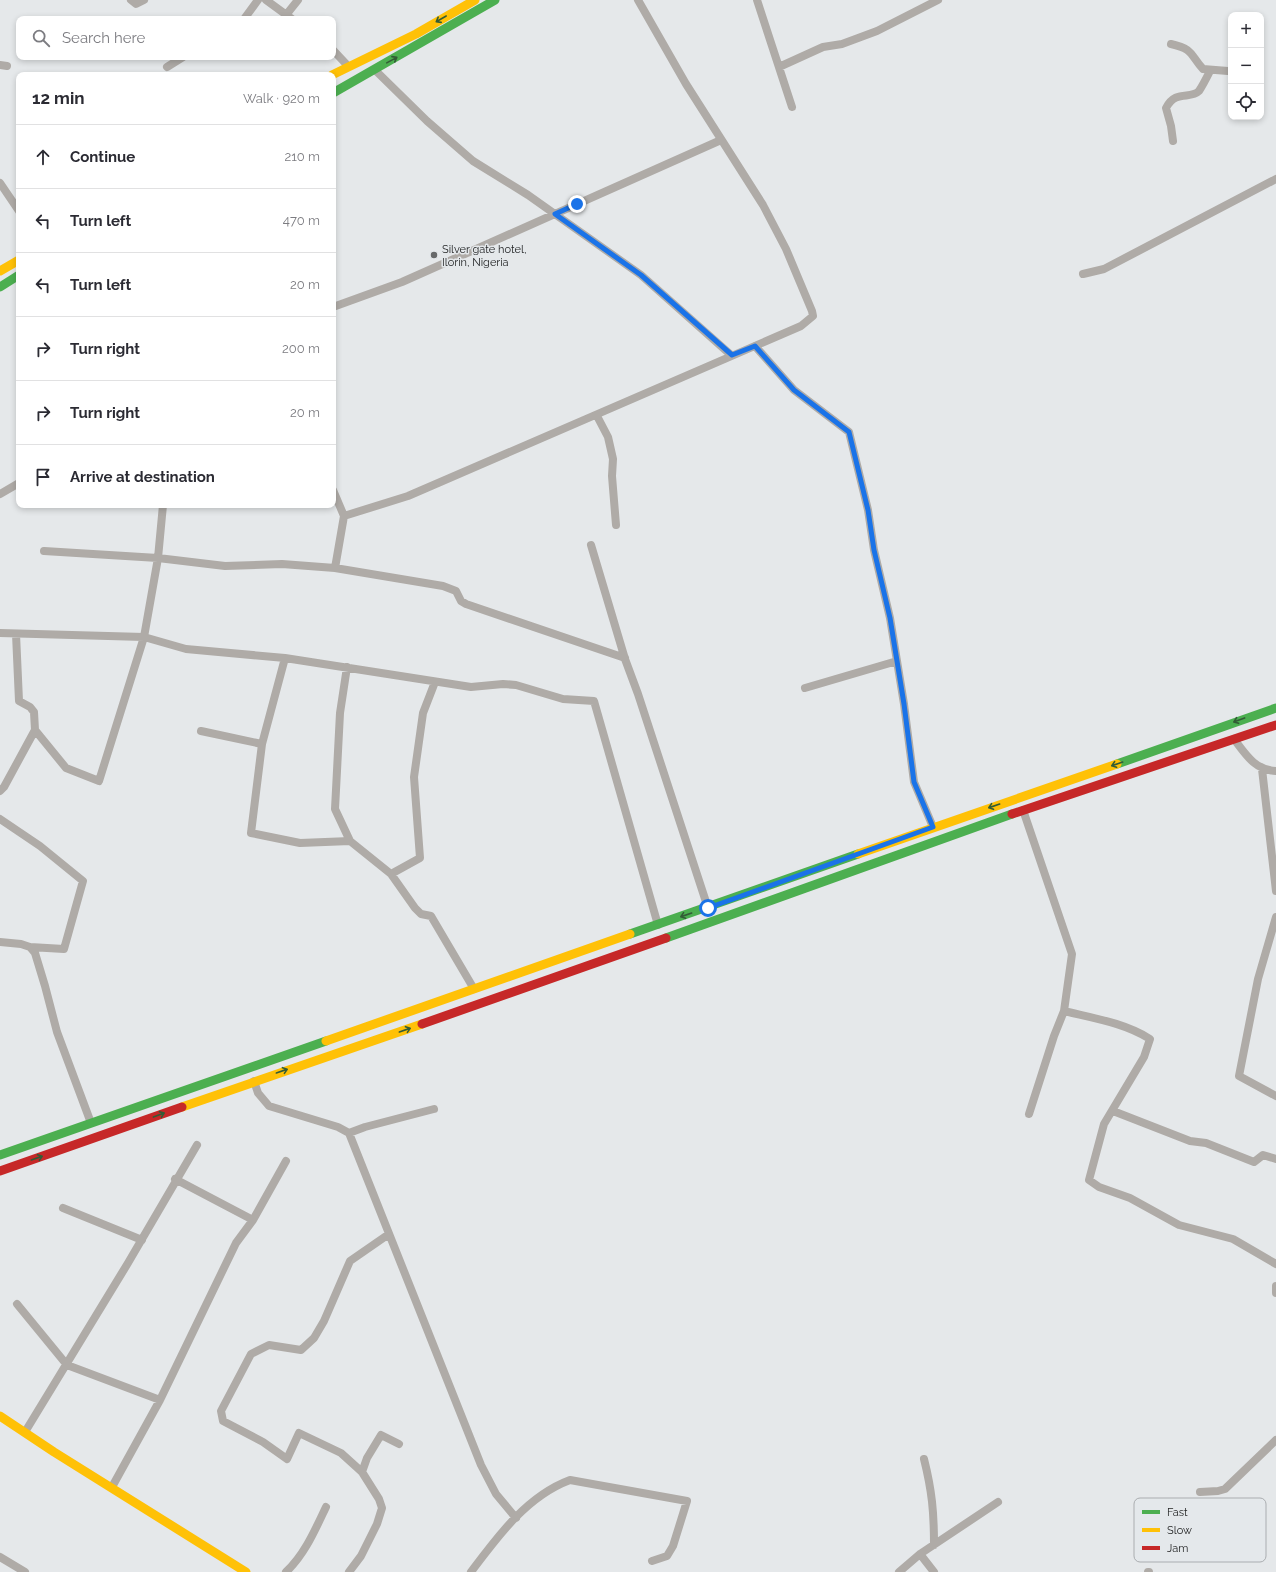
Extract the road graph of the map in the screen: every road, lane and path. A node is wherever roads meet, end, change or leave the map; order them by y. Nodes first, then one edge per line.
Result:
1 (131, 0) edge
2 (144, 0) edge
3 (258, 0) edge
4 (266, 0) edge
5 (298, 0) edge
6 (475, 0) edge
7 (495, 0) edge
8 (638, 0) edge
9 (757, 0) edge
10 (938, 0) edge
11 (246, 16) edge
12 (288, 16) edge
13 (290, 16) edge
14 (1172, 44) dead end
15 (336, 53) edge
16 (178, 60) edge
17 (348, 66) junction
18 (166, 67) dead end
19 (779, 67) junction
20 (374, 70) junction
21 (1210, 71) junction
22 (1228, 71) dead end
23 (336, 73) edge
24 (336, 91) edge
25 (792, 107) dead end
26 (721, 140) junction
27 (1173, 141) dead end
28 (1276, 179) edge
29 (0, 182) edge
30 (16, 206) edge
31 (555, 214) junction
32 (16, 262) edge
33 (0, 271) edge
34 (1083, 274) dead end
35 (16, 277) edge
36 (0, 286) edge
37 (336, 306) edge
38 (755, 346) junction
39 (732, 355) junction
40 (597, 416) junction
41 (16, 484) edge
42 (0, 494) edge
43 (336, 497) edge
44 (163, 508) edge
45 (344, 516) junction
46 (616, 525) dead end
47 (591, 545) dead end
48 (44, 551) dead end
49 (158, 558) junction
50 (335, 568) junction
51 (0, 633) edge
52 (16, 634) junction
53 (144, 637) junction
54 (285, 658) junction
55 (625, 658) junction
56 (897, 661) junction
57 (347, 667) junction
58 (435, 682) junction
59 (805, 688) dead end
60 (1276, 708) edge
61 (1276, 725) edge
62 (35, 730) junction
63 (201, 731) dead end
64 (1234, 739) junction
65 (262, 744) junction
66 (1262, 769) junction
67 (1276, 771) edge
68 (0, 791) edge
69 (1023, 810) junction
70 (0, 819) edge
71 (933, 827) junction
72 (350, 841) junction
73 (391, 874) junction
74 (1276, 891) edge
75 (708, 908) junction
76 (1276, 917) edge
77 (658, 925) junction
78 (1275, 929) edge
79 (0, 942) edge
80 (30, 948) junction
81 (474, 989) junction
82 (1064, 1011) junction
83 (254, 1081) junction
84 (1276, 1096) edge
85 (434, 1109) dead end
86 (1112, 1112) junction
87 (1029, 1114) dead end
88 (91, 1123) junction
89 (348, 1133) junction
90 (197, 1145) dead end
91 (0, 1155) edge
92 (1276, 1159) edge
93 (286, 1161) dead end
94 (0, 1171) edge
95 (176, 1179) junction
96 (63, 1208) dead end
97 (253, 1220) junction
98 (389, 1234) junction
99 (142, 1240) junction
100 (1276, 1264) edge
101 (1276, 1286) edge
102 (1276, 1293) edge
103 (17, 1304) dead end
104 (67, 1365) junction
105 (160, 1400) junction
106 (0, 1416) edge
107 (25, 1432) junction
108 (1276, 1440) edge
109 (399, 1444) dead end
110 (924, 1459) dead end
111 (362, 1472) junction
112 (112, 1487) junction
113 (1200, 1492) dead end
114 (998, 1502) dead end
115 (326, 1507) dead end
116 (516, 1518) junction
117 (934, 1545) junction
118 (920, 1554) junction
119 (0, 1557) edge
120 (652, 1561) dead end
121 (25, 1572) edge
122 (246, 1572) edge
123 (286, 1572) edge
124 (349, 1572) edge
125 (471, 1572) edge
126 (899, 1572) edge
127 (934, 1572) edge

1 - 2 street
3 - 11 street
4 - 12 street
5 - 13 street
6 -> 17 main road
20 -> 7 main road
8 - 26 street
9 - 19 street
10 - 19 street
14 - 21 street
15 - 17 street
16 - 18 street
17 - 23 main road
19 - 25 street
20 - 24 main road
20 - 31 street
21 - 22 street
21 - 27 street
26 - 31 street
26 - 38 street
28 - 34 street
29 - 30 street
31 - 37 street
31 - 39 street
32 - 33 main road
35 - 36 main road
38 - 39 street
38 - 56 street
39 - 40 street
40 - 45 street
40 - 46 street
41 - 42 street
43 - 45 street
44 - 49 street
45 - 50 street
47 - 55 street
48 - 49 street
49 - 50 street
49 - 53 street
50 - 55 street
51 - 52 street
52 - 53 street
52 - 62 street
53 - 54 street
53 - 62 street
54 - 57 street
54 - 65 street
55 - 75 street
56 - 59 street
56 - 71 street
57 - 58 street
57 - 72 street
58 - 73 street
58 - 77 street
60 -> 71 main road
61 - 64 main road
62 - 68 street
63 - 65 street
64 - 66 street
64 - 69 main road
65 - 72 street
66 - 67 street
66 - 74 street
69 - 82 street
83 -> 69 main road
70 - 80 street
71 - 75 main road
72 - 73 street
73 - 81 street
75 -> 77 main road
76 - 78 street
77 - 81 main road
78 - 84 street
79 - 80 street
80 - 88 street
81 - 88 main road
82 - 86 street
82 - 87 street
83 - 89 street
94 -> 83 main road
85 - 89 street
86 - 92 street
86 - 100 street
88 - 91 main road
89 - 98 street
90 - 95 street
93 - 97 street
95 - 97 street
95 - 99 street
96 - 99 street
97 - 105 street
98 - 111 street
98 - 116 street
99 - 104 street
101 - 102 street
103 - 104 street
104 - 105 street
104 - 107 street
105 - 112 street
106 - 107 main road
107 - 112 main road
108 - 113 street
109 - 111 street
110 - 117 street
111 - 124 street
112 - 122 main road
114 - 117 street
115 - 123 street
116 - 120 street
116 - 125 street
117 - 118 street
118 - 126 street
118 - 127 street
119 - 121 street

